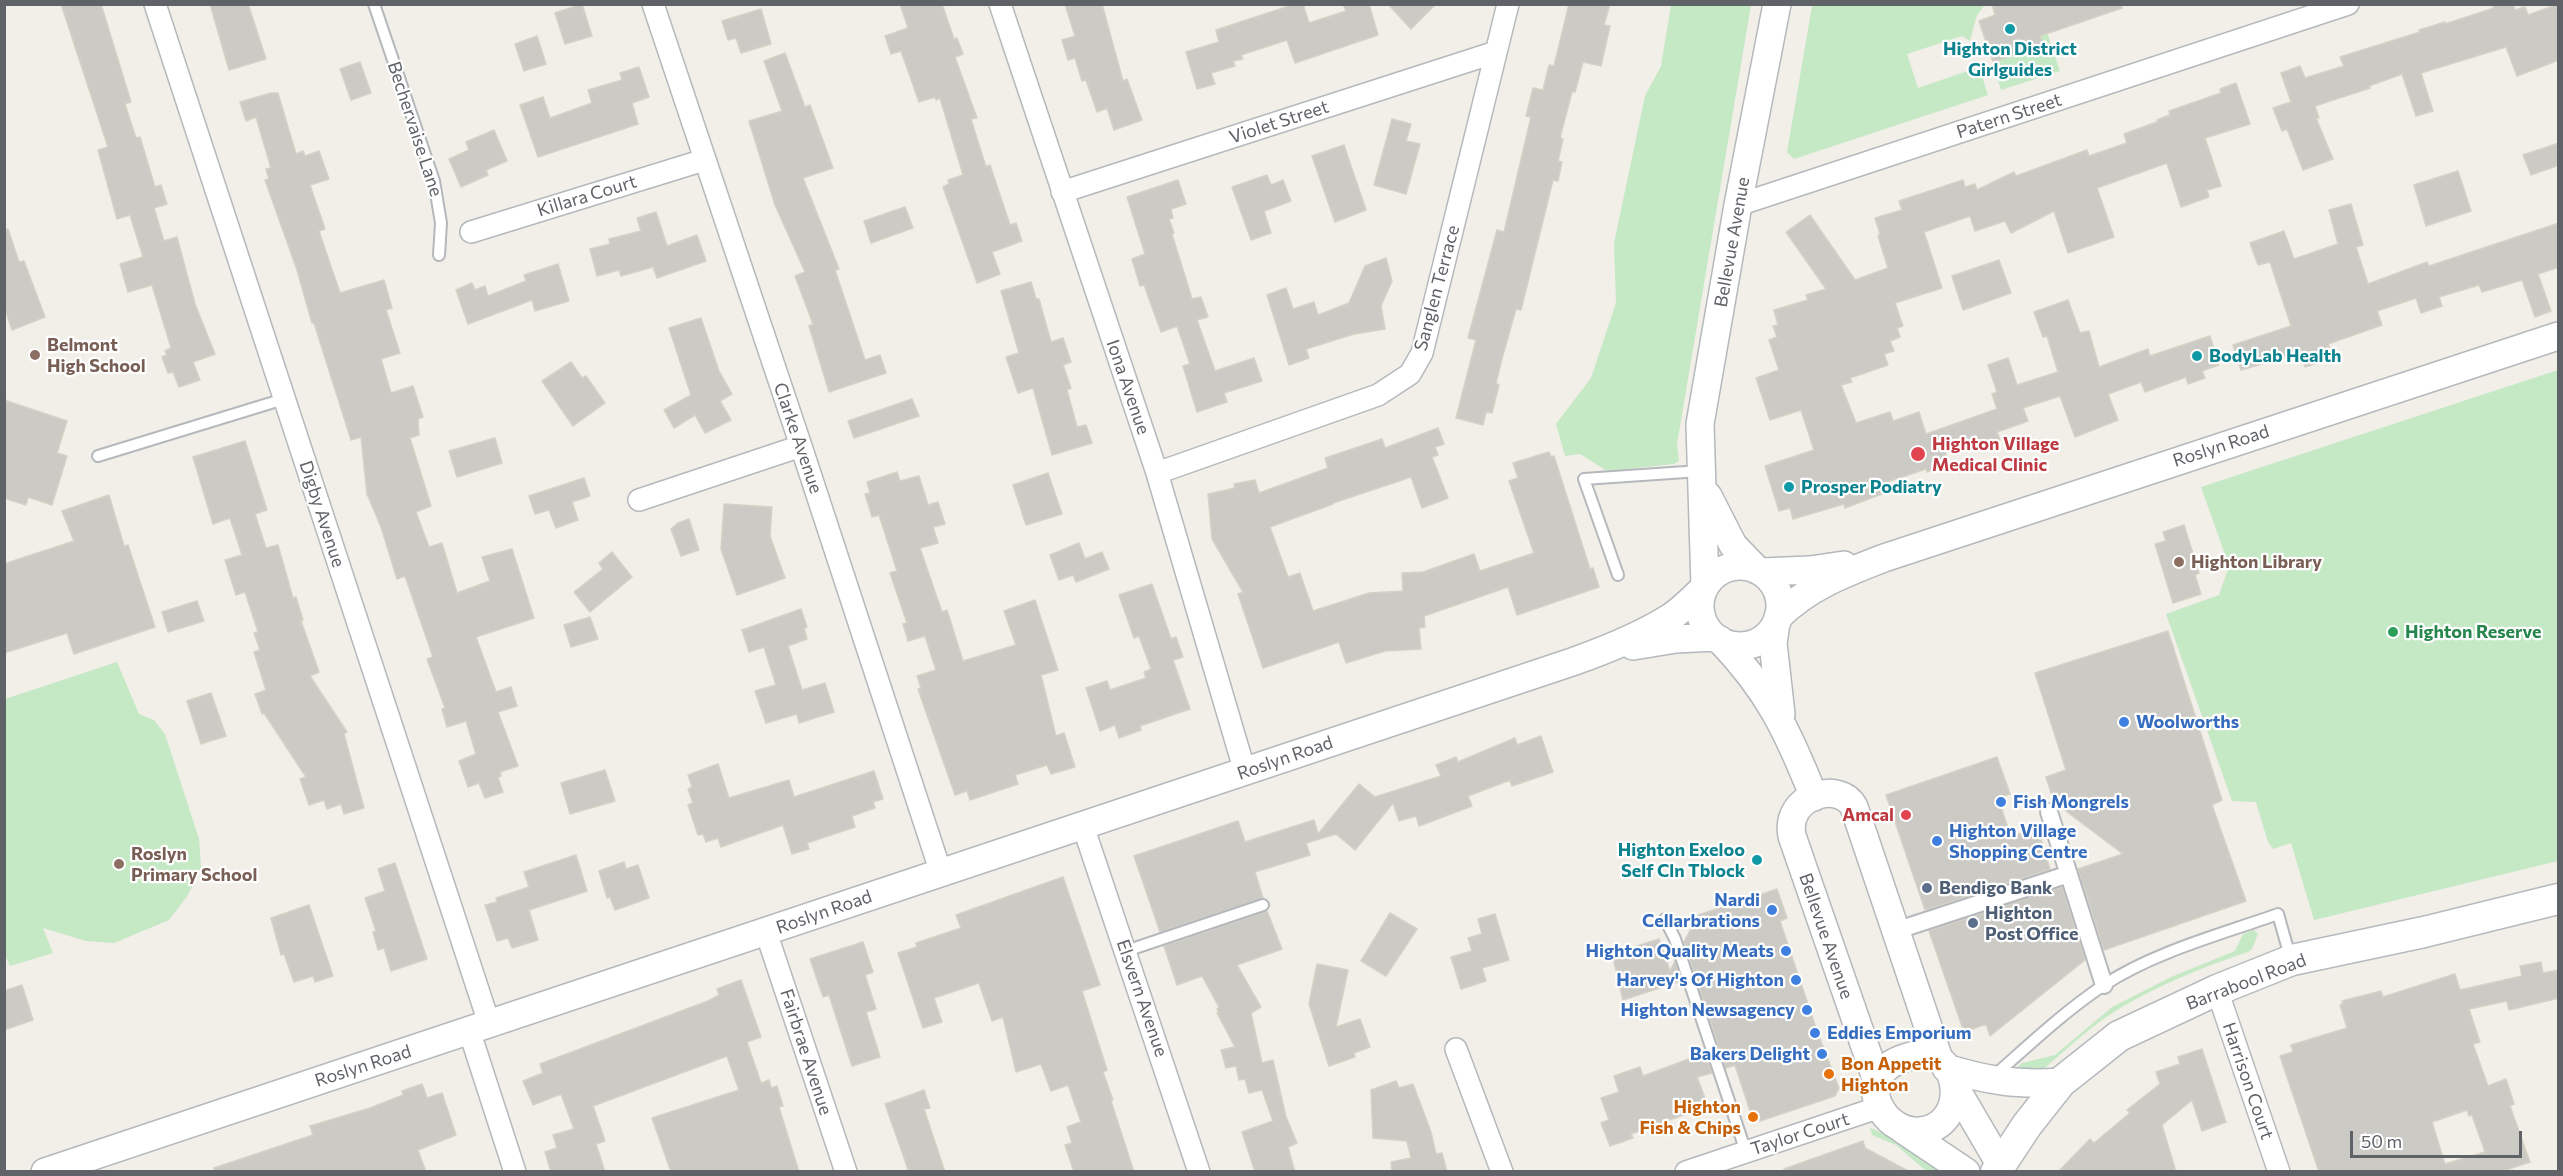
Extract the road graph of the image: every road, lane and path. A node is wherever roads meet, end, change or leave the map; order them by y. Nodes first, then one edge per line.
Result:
1 (155, 4) edge
2 (374, 4) edge
3 (653, 4) edge
4 (1000, 4) edge
5 (1508, 4) edge
6 (1777, 4) edge
7 (2348, 4) edge
8 (1496, 52) junction
9 (704, 160) junction
10 (1062, 192) junction
11 (1738, 205) junction
12 (471, 232) dead end
13 (439, 255) dead end
14 (2559, 336) edge
15 (284, 399) junction
16 (801, 446) junction
17 (98, 456) dead end
18 (1157, 473) junction
19 (1701, 476) junction
20 (639, 500) dead end
21 (1884, 558) junction
22 (1760, 571) junction
23 (1618, 575) dead end
24 (1704, 587) junction
25 (1777, 620) junction
26 (1718, 639) junction
27 (1602, 651) junction
28 (1782, 721) junction
29 (1245, 772) junction
30 (1814, 797) junction
31 (2049, 812) dead end
32 (1083, 826) junction
33 (941, 873) junction
34 (2069, 874) junction
35 (2559, 899) edge
36 (1263, 905) dead end
37 (1665, 919) dead end
38 (766, 932) junction
39 (1895, 932) junction
40 (1126, 951) junction
41 (2292, 960) junction
42 (2104, 985) junction
43 (2217, 990) junction
44 (479, 1027) junction
45 (1456, 1048) dead end
46 (1946, 1071) junction
47 (1990, 1080) junction
48 (2061, 1082) junction
49 (1879, 1095) junction
50 (1899, 1127) junction
51 (1746, 1152) junction
52 (1998, 1168) edge
53 (45, 1172) edge
54 (516, 1172) edge
55 (846, 1172) edge
56 (1200, 1172) edge
57 (1502, 1172) edge
58 (1686, 1172) edge
59 (1966, 1172) edge
60 (2279, 1172) edge

1 - 15 street, Digby Avenue
2 - 13 lane, Bechervaise Lane
3 - 9 street, Clarke Avenue
4 - 10 street, Iona Avenue
5 - 8 street, Sanglen Terrace
6 - 11 street, Bellevue Avenue
7 - 11 street, Patern Street
8 - 10 street, Violet Street
8 - 18 street, Sanglen Terrace
9 - 12 street, Killara Court
9 - 16 street, Clarke Avenue
10 - 18 street, Iona Avenue
11 - 19 street, Bellevue Avenue
14 - 21 street, Roslyn Road
15 - 17 lane
15 - 44 street, Digby Avenue
16 - 20 street
16 - 33 street, Clarke Avenue
18 - 29 street, Iona Avenue
19 - 22 street, Bellevue Avenue
19 - 23 lane
19 - 24 street, Bellevue Avenue
21 - 22 street, Roslyn Road
21 - 25 street, Roslyn Road
22 - 24 street, Roslyn Road
22 - 25 street
24 - 26 street
24 - 27 street, Roslyn Road
25 - 26 street, Roslyn Road
25 - 28 street
26 - 27 street, Roslyn Road
26 - 28 street
27 - 29 street, Roslyn Road
28 - 30 street
29 - 32 street, Roslyn Road
30 - 39 street
30 - 49 street, Bellevue Avenue
31 - 34 street
32 - 33 street, Roslyn Road
32 - 40 street, Elsvern Avenue
33 - 38 street, Roslyn Road
34 - 39 street
34 - 42 street
35 - 41 main road, Barrabool Road
36 - 40 lane
37 - 51 lane
38 - 44 street, Roslyn Road
38 - 55 street, Fairbrae Avenue
39 - 46 street
40 - 56 street, Elsvern Avenue
41 - 42 lane
41 - 43 main road, Barrabool Road
42 - 47 lane
43 - 48 main road, Barrabool Road
43 - 60 street, Harrison Court
44 - 53 street, Roslyn Road
44 - 54 street, Digby Avenue
45 - 57 street
46 - 47 street
46 - 49 street
46 - 50 street
46 - 52 street
47 - 48 street
48 - 52 main road, Barrabool Road
49 - 50 street, Bellevue Avenue
49 - 51 street, Taylor Court
50 - 59 street, Bellevue Avenue
51 - 58 street, Taylor Court

